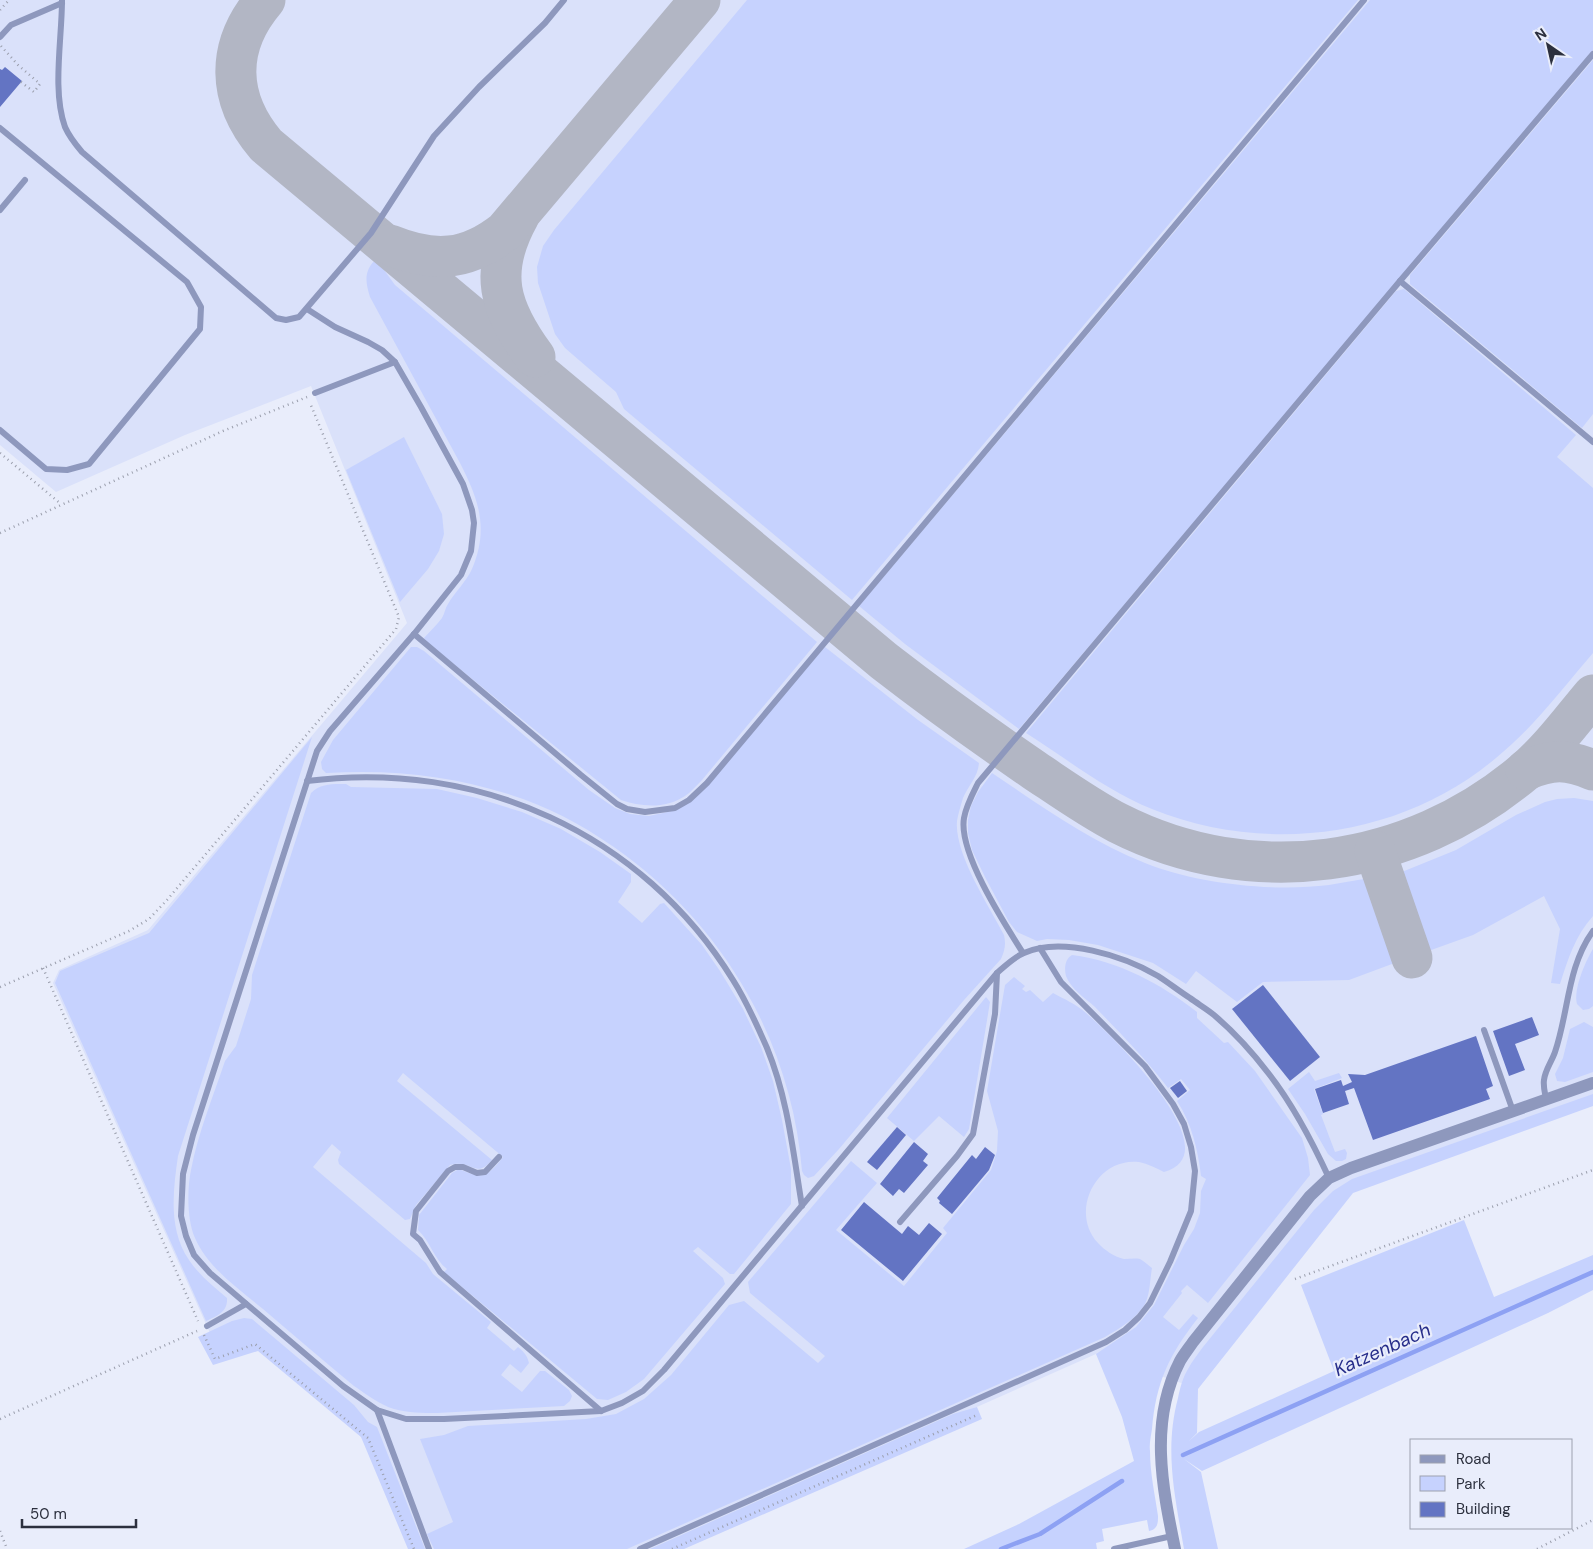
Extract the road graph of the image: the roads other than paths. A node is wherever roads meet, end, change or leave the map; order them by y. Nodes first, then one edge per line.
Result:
1 (564, 0) edge
2 (1364, 0) edge
3 (62, 2) edge
4 (0, 37) edge
5 (1593, 54) edge
6 (0, 128) edge
7 (25, 180) dead end
8 (0, 210) edge
9 (1400, 281) junction
10 (307, 309) junction
11 (395, 362) junction
12 (315, 393) dead end
13 (0, 430) edge
14 (1593, 442) edge
15 (414, 634) junction
16 (307, 781) junction
17 (1593, 931) edge
18 (1040, 948) junction
19 (1022, 953) junction
20 (997, 973) junction
21 (1484, 1030) dead end
22 (1593, 1083) edge
23 (1546, 1099) junction
24 (1513, 1111) junction
25 (499, 1157) dead end
26 (1330, 1178) junction
27 (802, 1206) junction
28 (900, 1222) dead end
29 (246, 1304) junction
30 (208, 1326) road end
31 (377, 1410) junction
32 (601, 1411) junction
33 (1173, 1543) edge
34 (429, 1549) edge
35 (640, 1549) edge
36 (1114, 1549) edge

1 - 10 lane
2 - 15 lane
3 - 4 lane
3 - 10 lane
5 - 9 lane
6 - 13 lane
7 - 8 lane
9 - 14 lane
9 - 19 lane
10 - 11 lane
11 - 12 lane
11 - 15 lane
15 - 16 lane
16 - 27 lane
16 - 29 lane
17 - 23 lane
18 - 19 lane
18 - 26 lane
18 - 35 lane
19 - 20 lane
20 - 27 lane
20 - 28 lane
21 - 24 lane
22 - 23 street
23 - 24 street
24 - 26 street
25 - 32 lane
26 - 33 street
27 - 32 lane
29 - 30 lane
29 - 31 lane
31 - 32 lane
31 - 34 lane
33 - 36 lane

